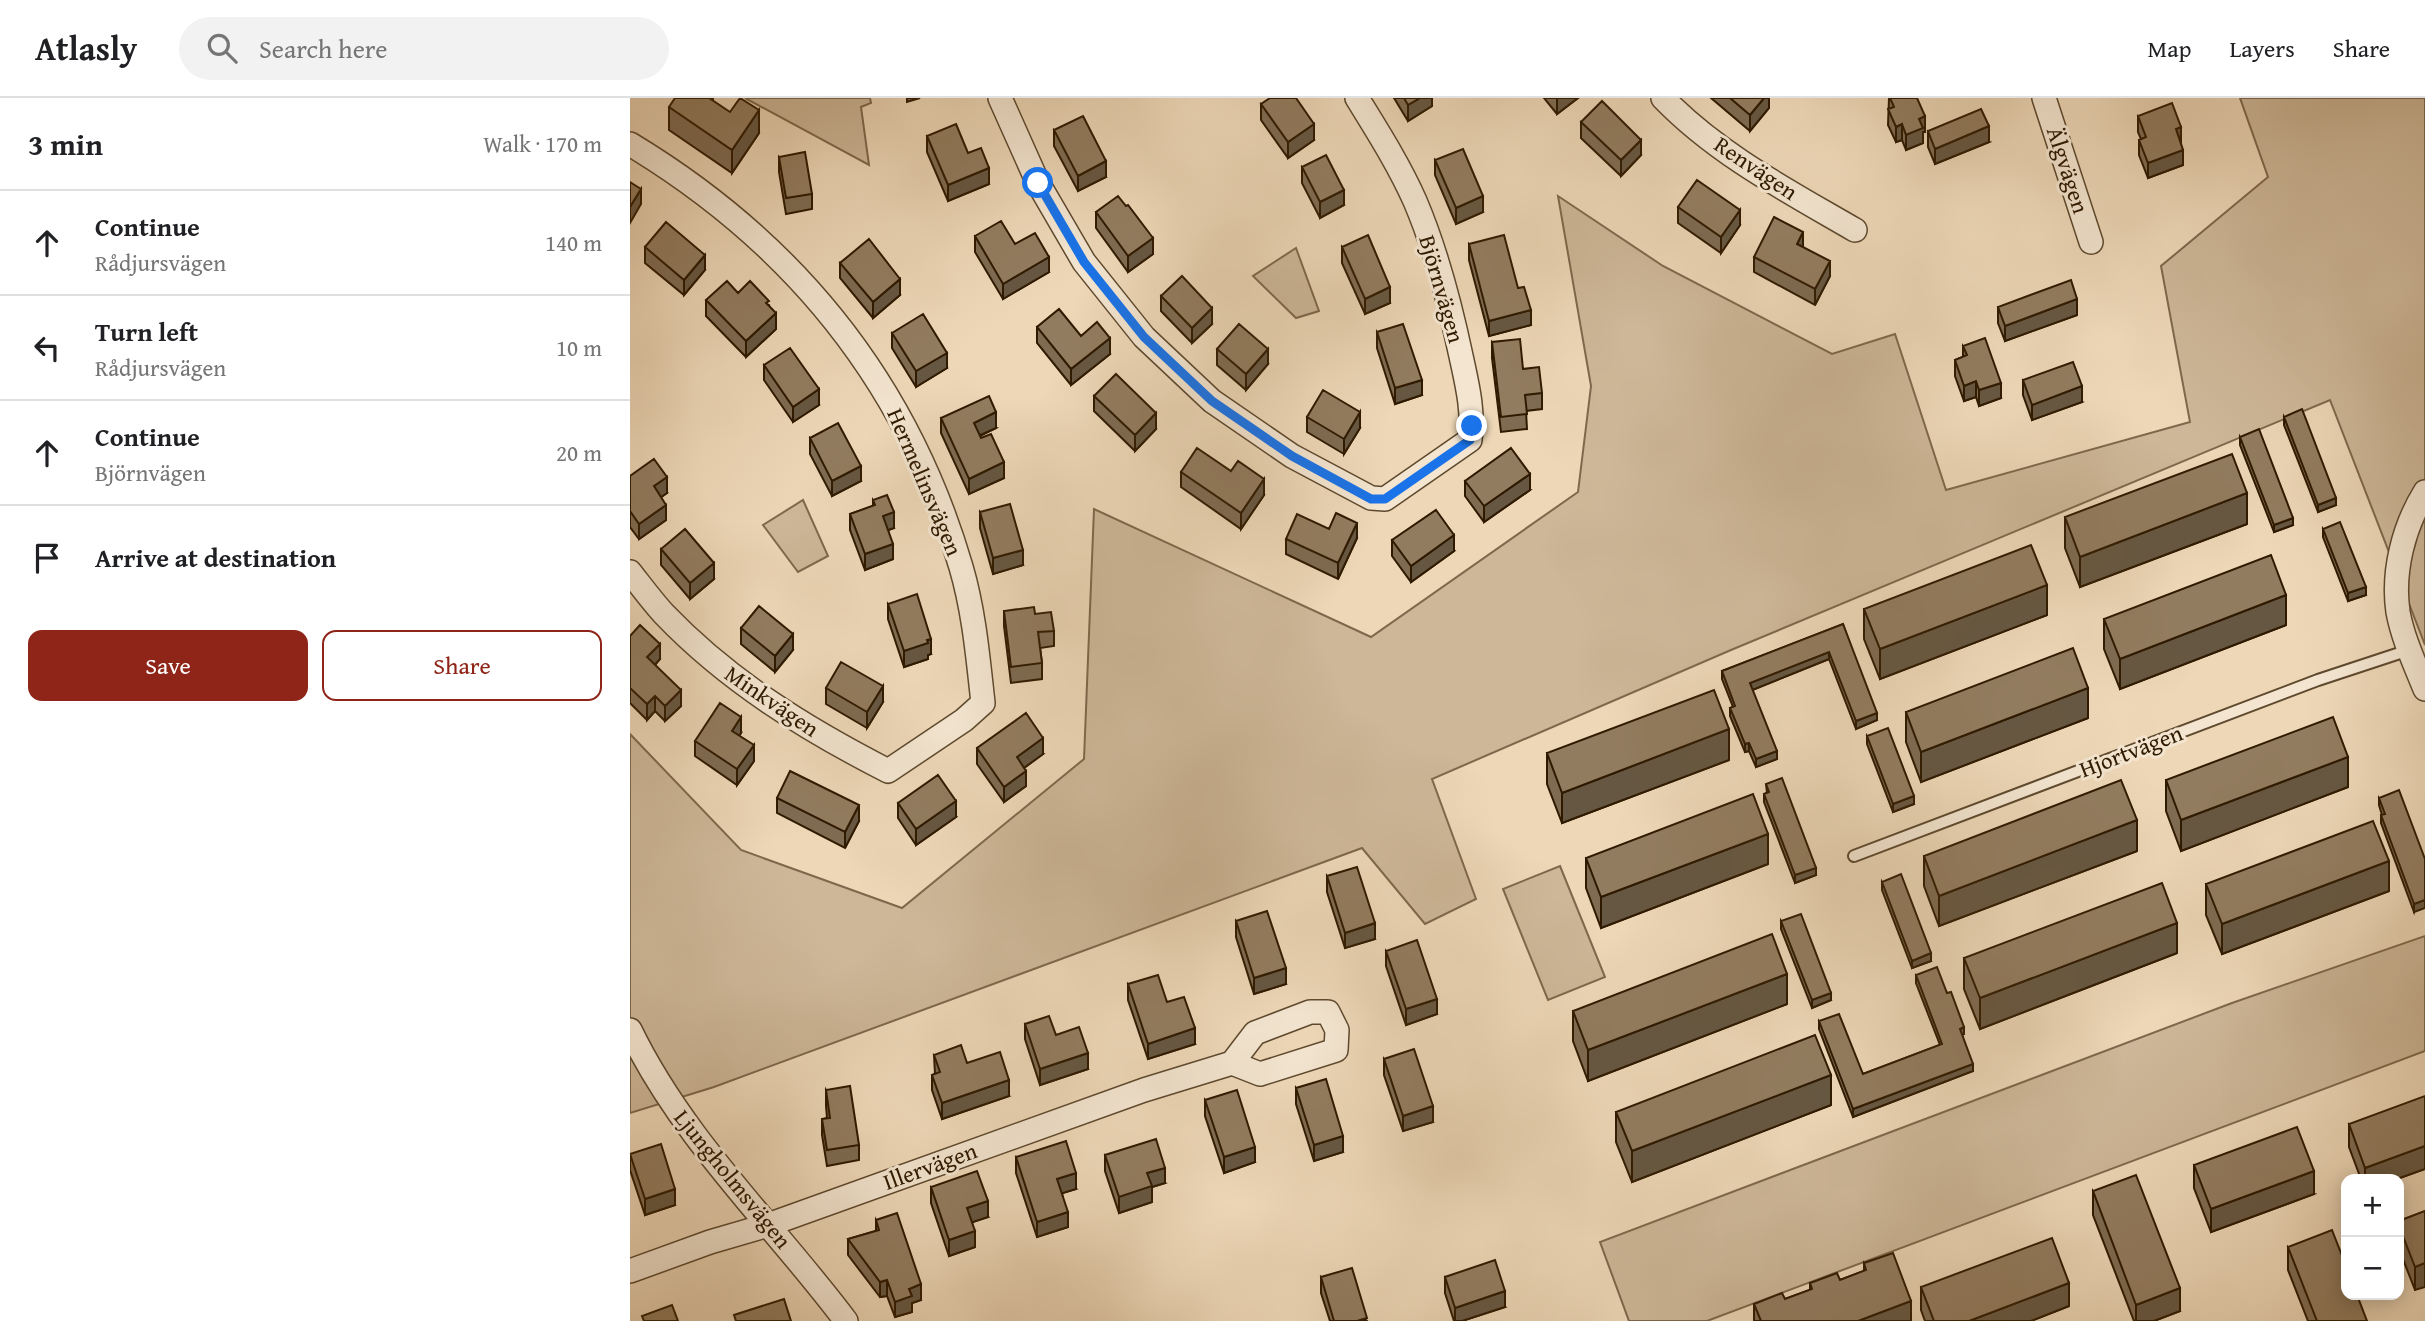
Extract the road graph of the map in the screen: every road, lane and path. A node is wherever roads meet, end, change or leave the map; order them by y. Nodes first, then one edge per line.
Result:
1 (1000, 98) edge
2 (1357, 98) edge
3 (1663, 98) edge
4 (2044, 98) edge
5 (630, 144) edge
6 (1854, 230) dead end
7 (2091, 242) dead end
8 (2425, 492) edge
9 (630, 572) edge
10 (2409, 650) junction
11 (2425, 689) edge
12 (936, 740) joint
13 (1854, 856) dead end
14 (630, 1030) edge
15 (1232, 1063) dead end
16 (768, 1225) junction
17 (630, 1271) edge
18 (846, 1321) edge

1 - 2 street, Björnvägen
3 - 6 street, Renvägen
4 - 7 street, Älgvägen
5 - 12 street, Hermelinsvägen
8 - 10 street
9 - 12 street, Minkvägen
10 - 11 street
10 - 13 lane, Hjortvägen
14 - 16 street, Ljungholmsvägen
15 - 16 street, Illervägen
16 - 17 street, Illervägen
16 - 18 street, Ljungholmsvägen

